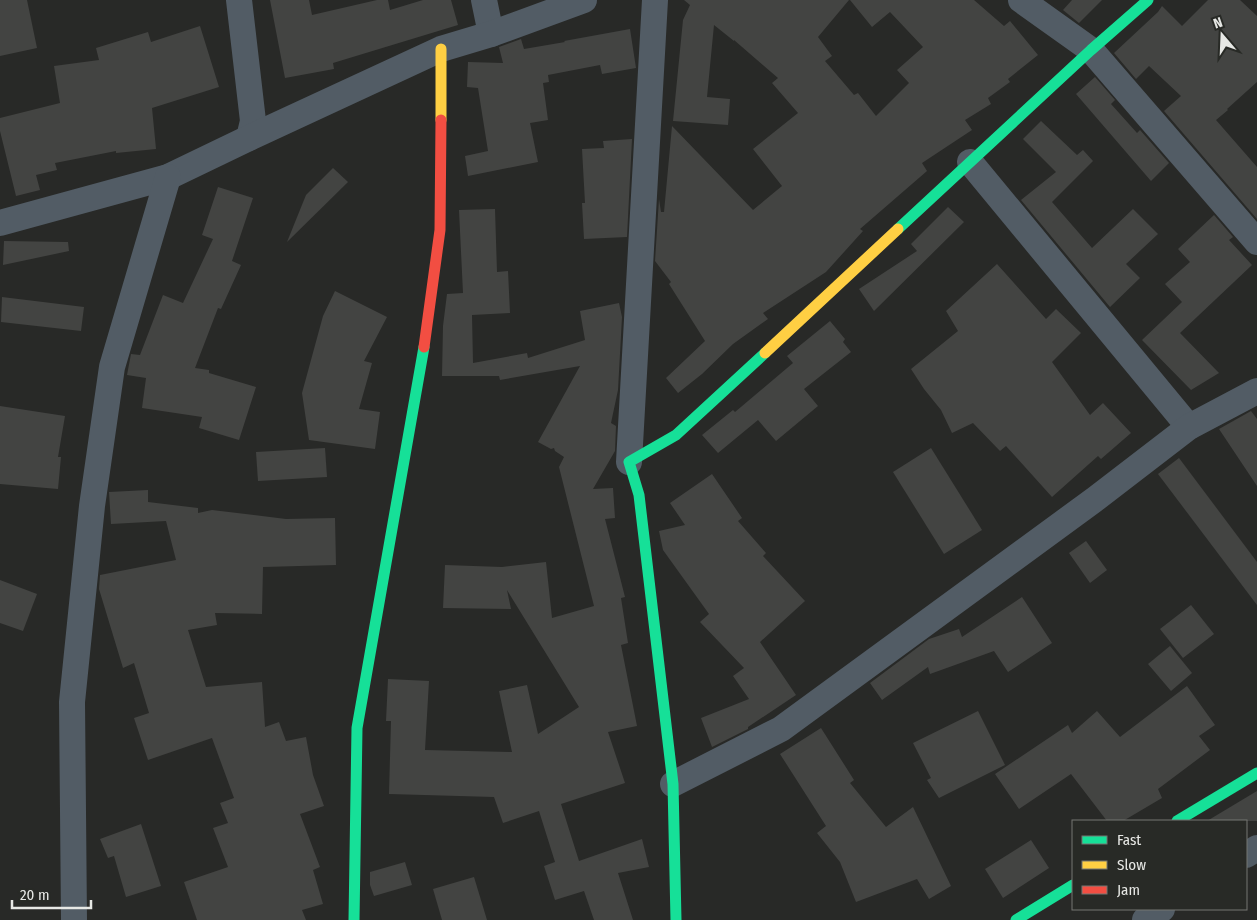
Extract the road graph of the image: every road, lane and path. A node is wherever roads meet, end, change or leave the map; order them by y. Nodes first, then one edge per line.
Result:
1 (239, 0) edge
2 (484, 0) edge
3 (584, 0) edge
4 (655, 0) edge
5 (1021, 0) edge
6 (1148, 0) edge
7 (491, 34) junction
8 (441, 49) junction
9 (1091, 50) junction
10 (249, 138) junction
11 (970, 162) junction
12 (168, 177) junction
13 (0, 223) edge
14 (1257, 242) edge
15 (1257, 391) edge
16 (1189, 427) junction
17 (629, 462) junction
18 (1257, 773) edge
19 (673, 784) junction
20 (1180, 820) edge
21 (1072, 886) edge
22 (1160, 910) edge
23 (74, 920) edge
24 (354, 920) edge
25 (676, 920) edge
26 (1016, 920) edge
27 (1145, 920) edge

1 - 10 street
2 - 7 street
3 - 7 street
4 - 17 street
5 - 9 street
6 - 9 street
7 - 8 street
8 - 10 street
8 - 24 street
9 - 11 street
9 - 14 street
10 - 12 street
11 - 16 street
11 - 17 street
12 - 13 street
12 - 23 street
15 - 16 street
16 - 19 street
17 - 19 street
18 - 20 street
19 - 25 street
21 - 26 street
22 - 27 street

